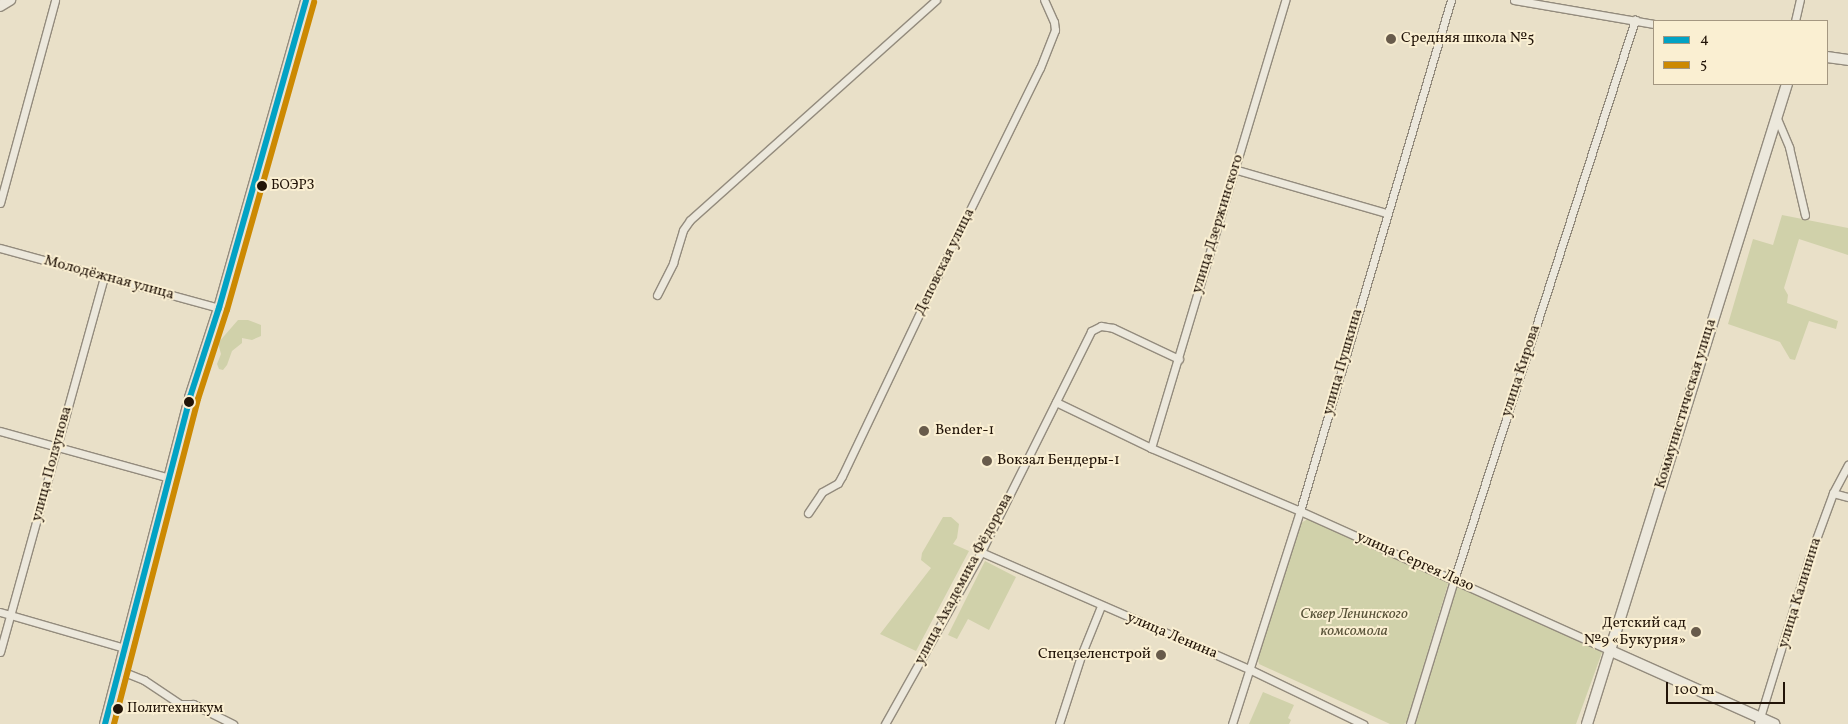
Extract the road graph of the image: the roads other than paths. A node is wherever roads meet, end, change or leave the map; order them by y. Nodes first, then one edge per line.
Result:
1 (10, 0) edge
2 (55, 0) edge
3 (306, 0) edge
4 (936, 0) edge
5 (1044, 0) edge
6 (1285, 0) edge
7 (1451, 0) edge
8 (1514, 0) edge
9 (1800, 0) edge
10 (0, 6) edge
11 (1635, 20) junction
12 (1795, 20) edge
13 (1653, 24) edge
14 (1828, 57) edge
15 (1848, 60) edge
16 (1787, 85) edge
17 (1776, 116) junction
18 (1234, 169) junction
19 (0, 202) edge
20 (1386, 213) junction
21 (1805, 215) dead end
22 (0, 248) edge
23 (104, 277) junction
24 (657, 295) dead end
25 (219, 308) junction
26 (1179, 359) junction
27 (1056, 402) junction
28 (0, 431) edge
29 (57, 446) junction
30 (1151, 448) junction
31 (1848, 464) edge
32 (170, 478) junction
33 (1833, 493) junction
34 (1848, 497) edge
35 (1300, 511) junction
36 (808, 513) dead end
37 (981, 552) junction
38 (1454, 580) junction
39 (1101, 606) junction
40 (0, 612) edge
41 (10, 615) junction
42 (124, 648) junction
43 (1611, 651) junction
44 (0, 652) edge
45 (1249, 668) junction
46 (119, 670) junction
47 (1759, 721) edge
48 (105, 724) edge
49 (233, 724) edge
50 (885, 724) edge
51 (1059, 724) edge
52 (1232, 724) edge
53 (1363, 724) edge
54 (1410, 724) edge
55 (1587, 724) edge
56 (1774, 724) edge

1 - 10 main road
2 - 19 street
3 - 25 main road
4 - 24 street
5 - 36 street, Деповская улица
6 - 18 street, улица Дзержинского
7 - 20 street, улица Пушкина
8 - 11 street
9 - 12 street
11 - 13 street
11 - 38 street, улица Кирова
14 - 15 main road
16 - 17 main road, Коммунистическая улица
17 - 21 street
17 - 43 main road, Коммунистическая улица
18 - 20 street
18 - 26 street, улица Дзержинского
20 - 35 street, улица Пушкина
22 - 23 street, Молодёжная улица
23 - 25 street, Молодёжная улица
23 - 29 street, улица Ползунова
25 - 32 main road
26 - 27 street, улица Академика Фёдорова
26 - 30 street, улица Дзержинского
27 - 30 street, улица Сергея Лазо
27 - 37 street, улица Академика Фёдорова
28 - 29 street
29 - 32 street
29 - 41 street, улица Ползунова
30 - 35 street, улица Сергея Лазо
31 - 33 street, улица Калинина
32 - 42 main road
33 - 34 street
33 - 47 street, улица Калинина
35 - 38 street, улица Сергея Лазо
35 - 45 street, улица Пушкина
37 - 39 street, улица Ленина
37 - 50 street, улица Академика Фёдорова
38 - 43 street, улица Сергея Лазо
38 - 54 street, улица Кирова
39 - 45 street, улица Ленина
39 - 51 street
40 - 41 street
41 - 42 street
41 - 44 street, улица Ползунова
42 - 46 main road
43 - 47 main road, улица Сергея Лазо
43 - 55 main road, Коммунистическая улица
45 - 52 street, улица Пушкина
45 - 53 street, улица Ленина
46 - 48 main road
46 - 49 street
47 - 56 main road, улица Сергея Лазо

